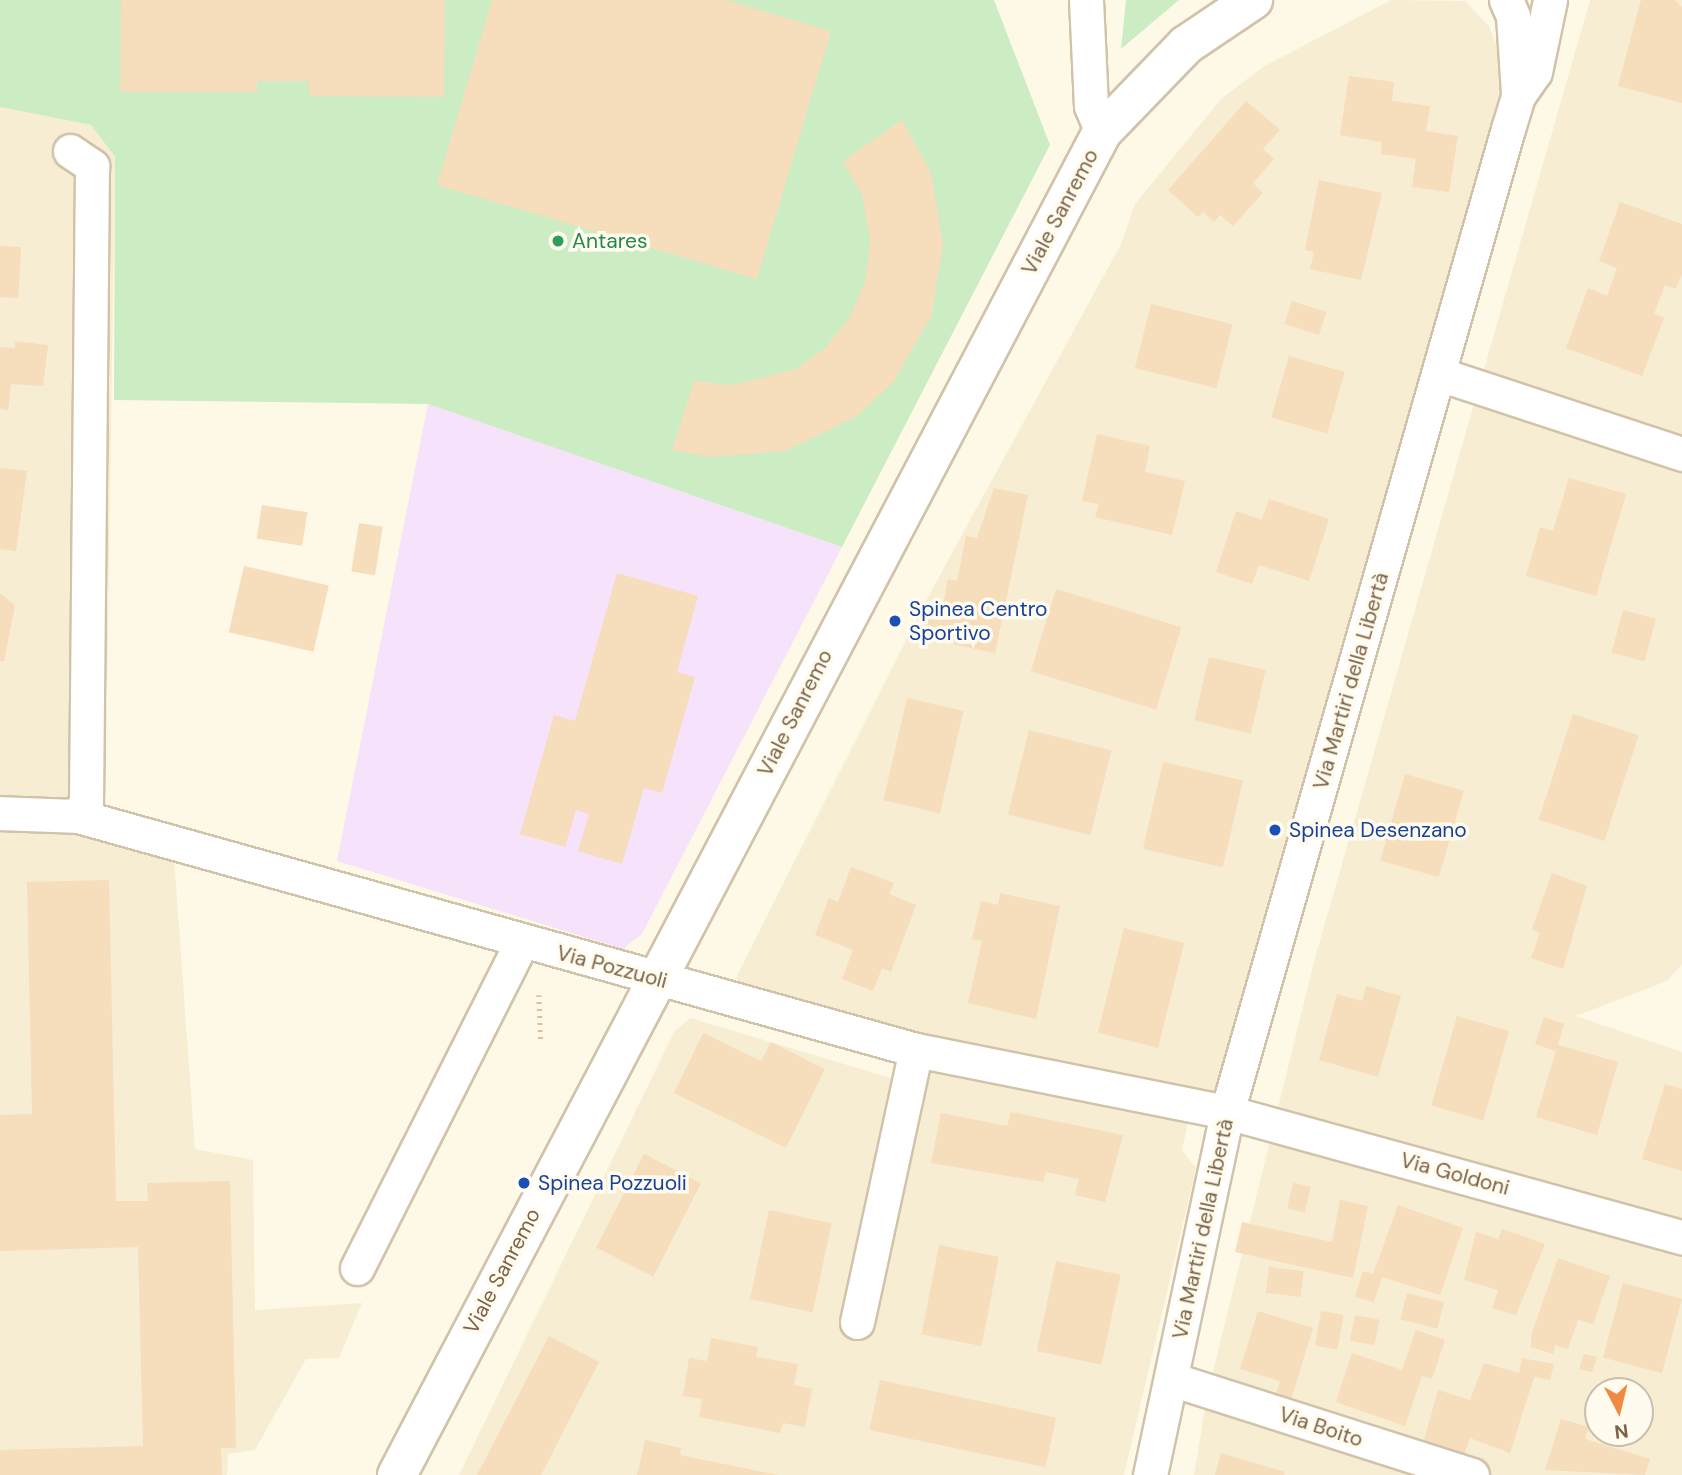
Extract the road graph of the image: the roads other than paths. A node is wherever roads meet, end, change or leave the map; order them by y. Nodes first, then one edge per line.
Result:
1 (1086, 0) edge
2 (1253, 0) edge
3 (1506, 0) edge
4 (1550, 0) edge
5 (1518, 96) junction
6 (1102, 132) junction
7 (70, 151) dead end
8 (1438, 374) junction
9 (1682, 454) edge
10 (0, 813) edge
11 (78, 816) junction
12 (522, 942) junction
13 (658, 980) junction
14 (916, 1050) junction
15 (1227, 1112) junction
16 (1682, 1237) edge
17 (357, 1268) dead end
18 (857, 1322) dead end
19 (1171, 1379) junction
20 (397, 1475) edge
21 (1150, 1475) edge
22 (1472, 1475) edge

1 - 6 street
2 - 6 street, Viale Sanremo
3 - 5 street, Via Martiri della Libertà
4 - 5 street, Via Martiri della Libertà
5 - 8 street, Via Martiri della Libertà
6 - 13 street, Viale Sanremo
7 - 11 street
8 - 9 street
8 - 15 street, Via Martiri della Libertà
10 - 11 street, Via Pozzuoli
11 - 12 street, Via Pozzuoli
12 - 13 street, Via Pozzuoli
12 - 17 street
13 - 14 street, Via Pozzuoli
13 - 20 street, Viale Sanremo
14 - 15 street, Via Pozzuoli
14 - 18 street
15 - 16 street, Via Goldoni
15 - 19 street, Via Martiri della Libertà
19 - 21 street, Via Martiri della Libertà
19 - 22 street, Via Boito

